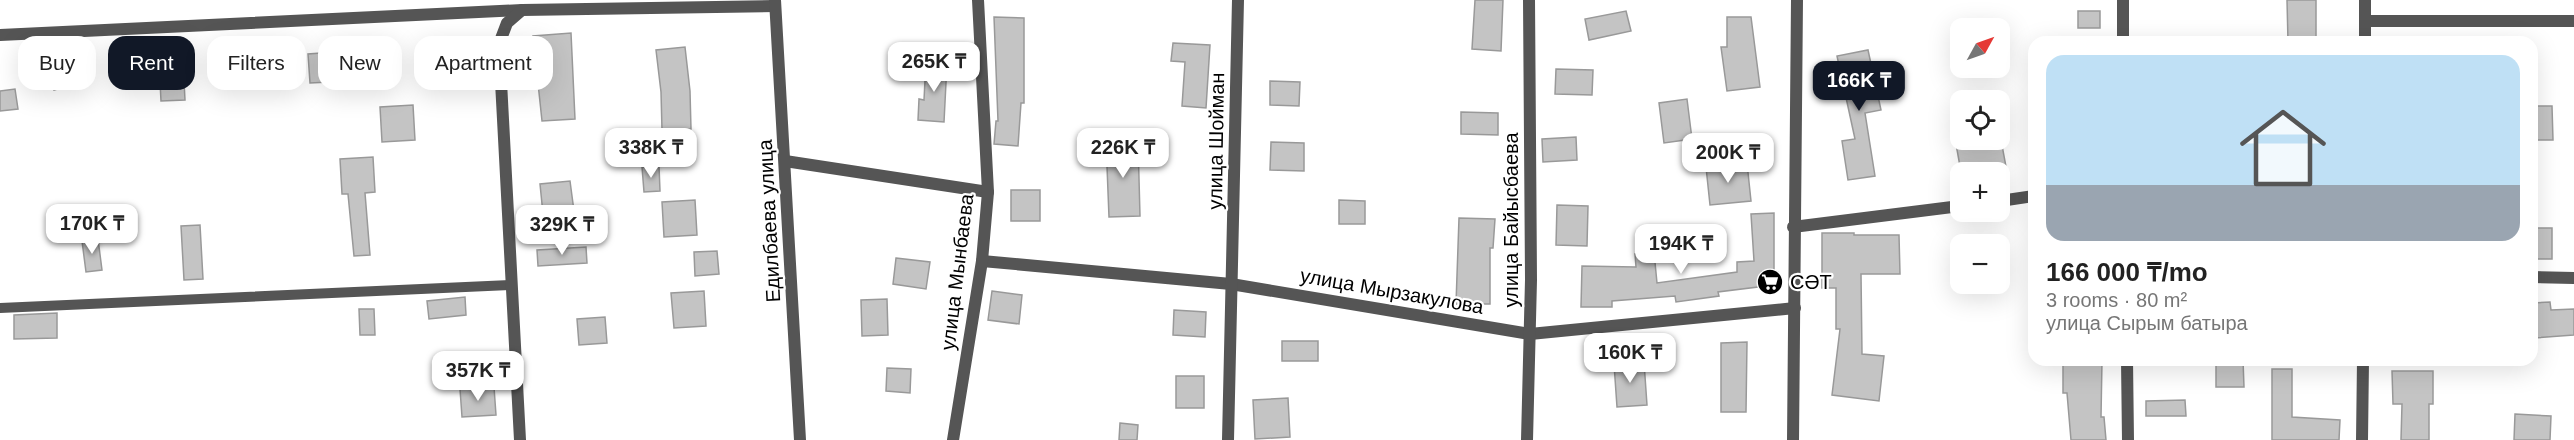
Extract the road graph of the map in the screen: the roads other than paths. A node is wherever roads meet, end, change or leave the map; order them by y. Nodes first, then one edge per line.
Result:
1 (978, 0) edge
2 (1238, 0) edge
3 (1529, 0) edge
4 (1797, 0) edge
5 (2123, 0) edge
6 (2365, 0) edge
7 (775, 3) edge
8 (522, 10) junction
9 (2365, 21) junction
10 (2574, 21) edge
11 (0, 35) edge
12 (2123, 36) edge
13 (2365, 36) edge
14 (785, 161) junction
15 (988, 192) junction
16 (2028, 197) edge
17 (2010, 200) edge
18 (1950, 207) edge
19 (1793, 227) junction
20 (982, 261) junction
21 (2538, 277) edge
22 (2574, 278) edge
23 (1232, 283) junction
24 (512, 285) junction
25 (0, 308) edge
26 (1795, 308) junction
27 (1530, 334) junction
28 (2127, 366) edge
29 (2363, 366) edge
30 (520, 440) edge
31 (800, 440) edge
32 (953, 440) edge
33 (1227, 440) edge
34 (1527, 440) edge
35 (1793, 440) edge
36 (2128, 440) edge
37 (2362, 440) edge

1 - 15 street, улица Мынбаева
2 - 23 street, улица Шойман
3 - 27 street, улица Байысбаева
4 - 19 street
5 - 12 street
6 - 9 street
7 - 8 street
7 - 14 street, Едилбаева улица
8 - 11 street
8 - 24 street
9 - 10 street
9 - 13 street
14 - 15 street
14 - 31 street, Едилбаева улица
15 - 20 street, улица Мынбаева
16 - 17 street
18 - 19 street
19 - 26 street
20 - 23 street, улица Мырзакулова
20 - 32 street, улица Мынбаева
21 - 22 street
23 - 27 street, улица Мырзакулова
23 - 33 street, улица Шойман
24 - 25 lane
24 - 30 street
26 - 27 street, улица Мырзакулова
26 - 35 street
27 - 34 street, улица Байысбаева
28 - 36 street
29 - 37 street

